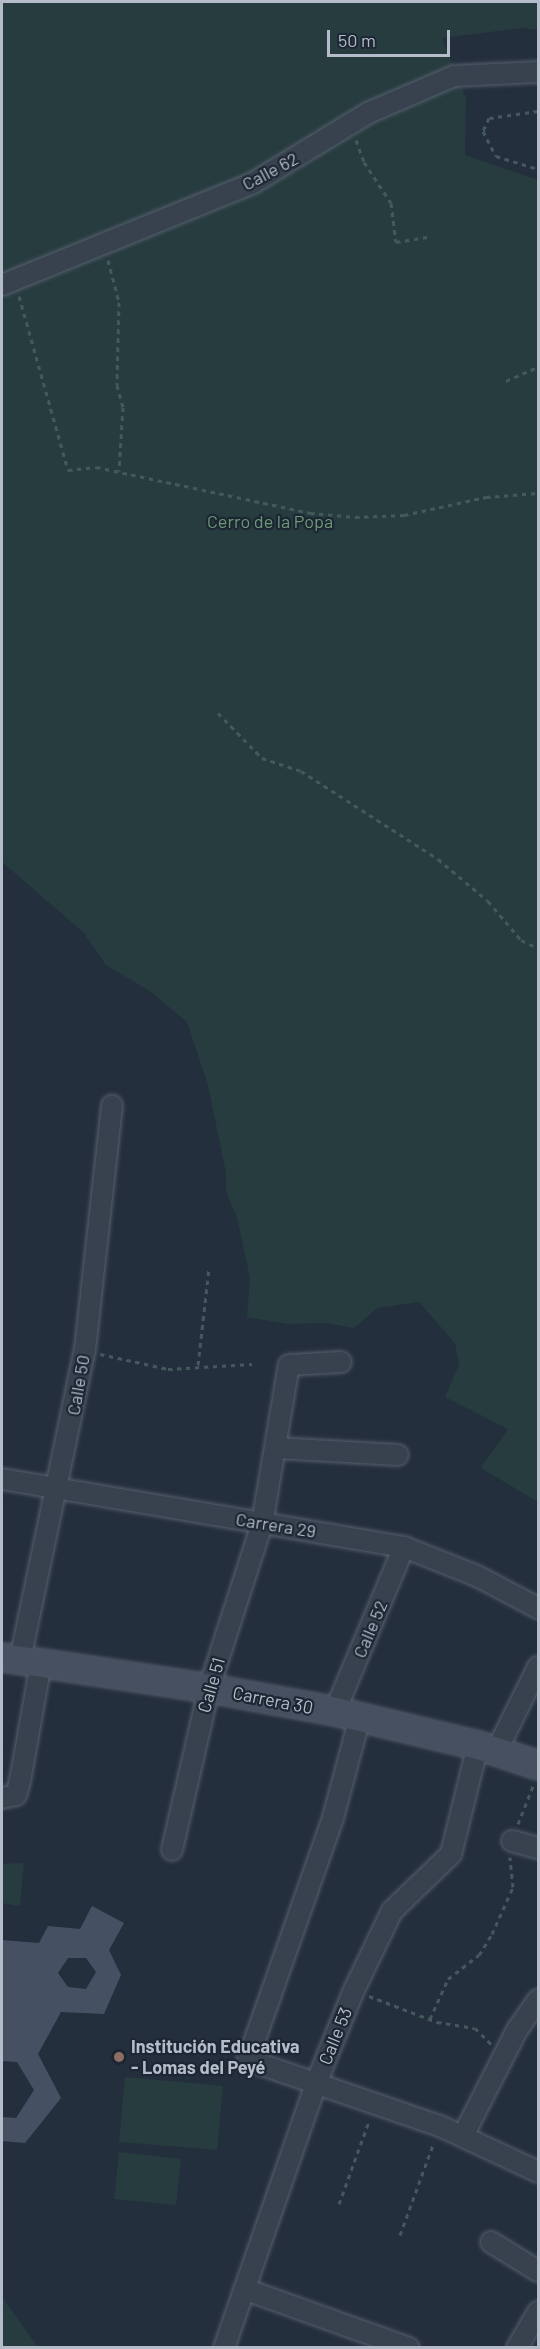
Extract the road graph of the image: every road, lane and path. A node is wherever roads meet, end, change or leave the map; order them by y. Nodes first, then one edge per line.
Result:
1 (538, 72) edge
2 (538, 111) edge
3 (350, 125) junction
4 (538, 169) edge
5 (429, 237) dead end
6 (104, 243) junction
7 (8, 282) edge
8 (538, 367) edge
9 (506, 381) dead end
10 (118, 471) junction
11 (538, 493) edge
12 (218, 713) dead end
13 (538, 948) edge
14 (112, 1105) dead end
15 (208, 1268) dead end
16 (85, 1350) junction
17 (341, 1362) dead end
18 (252, 1364) dead end
19 (198, 1366) junction
20 (277, 1448) junction
21 (398, 1455) dead end
22 (2, 1479) edge
23 (59, 1488) junction
24 (262, 1524) junction
25 (404, 1547) junction
26 (538, 1608) edge
27 (21, 1660) edge
28 (538, 1666) edge
29 (209, 1688) junction
30 (348, 1714) junction
31 (487, 1748) junction
32 (536, 1774) edge
33 (9, 1797) edge
34 (512, 1841) junction
35 (538, 1848) edge
36 (172, 1850) dead end
37 (354, 1990) junction
38 (538, 2000) edge
39 (430, 2019) junction
40 (504, 2056) junction
41 (317, 2081) junction
42 (375, 2102) junction
43 (440, 2126) junction
44 (463, 2136) junction
45 (538, 2172) edge
46 (339, 2204) dead end
47 (400, 2235) dead end
48 (491, 2242) dead end
49 (538, 2271) edge
50 (244, 2289) junction
51 (538, 2312) edge
52 (379, 2342) edge
53 (224, 2348) edge
54 (409, 2348) edge
55 (517, 2348) edge

1 - 3 street, Calle 62
2 - 4 path
3 - 5 path
3 - 6 street, Calle 62
6 - 7 street, Calle 62
6 - 10 path
7 - 10 path
8 - 9 path
10 - 11 path
12 - 13 path
14 - 16 street, Calle 50
15 - 19 path
16 - 19 path
16 - 23 street, Calle 50
17 - 20 street, Calle 51
18 - 19 path
20 - 21 street
20 - 24 street, Calle 51
22 - 23 street, Carrera 29
23 - 24 street, Carrera 29
23 - 27 street, Calle 50
24 - 25 street, Carrera 29
24 - 29 street, Calle 51
25 - 26 street, Carrera 29
25 - 30 street, Calle 52
27 - 29 street, Carrera 30
27 - 33 street, Calle 50
28 - 31 street, Calle 53
29 - 30 street, Carrera 30
29 - 36 street, Calle 51
30 - 31 street, Carrera 30
30 - 41 street, Calle 52
31 - 32 street, Carrera 30
31 - 37 street, Calle 53
32 - 34 path
34 - 35 street
34 - 39 path
37 - 39 path
37 - 41 street, Calle 53
38 - 40 street
39 - 40 path
40 - 44 street
41 - 42 street, Calle 52
41 - 50 street, Calle 53
42 - 43 street, Calle 52
42 - 46 path
43 - 44 street, Calle 52
43 - 47 path
44 - 45 street, Calle 52
48 - 49 street
50 - 52 street
50 - 53 street, Calle 53
51 - 55 street
52 - 54 street

